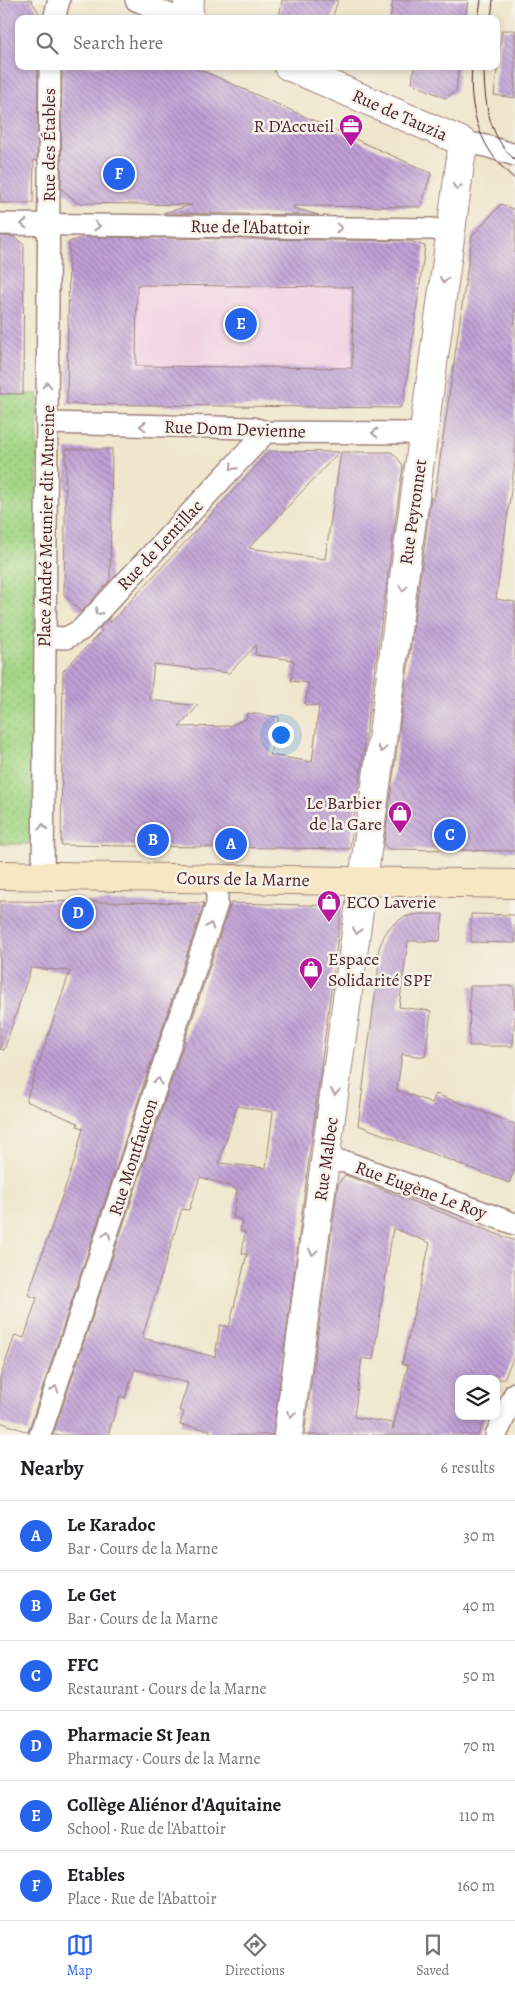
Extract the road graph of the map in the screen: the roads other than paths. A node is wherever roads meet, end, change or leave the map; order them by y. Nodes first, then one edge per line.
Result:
1 (59, 0) edge
2 (136, 0) edge
3 (190, 0) edge
4 (55, 15) edge
5 (170, 15) edge
6 (189, 15) edge
7 (50, 70) edge
8 (297, 70) edge
9 (463, 142) junction
10 (515, 155) edge
11 (0, 224) edge
12 (48, 225) junction
13 (451, 232) junction
14 (47, 423) junction
15 (266, 432) junction
16 (424, 436) junction
17 (45, 637) junction
18 (0, 875) edge
19 (43, 876) junction
20 (217, 878) junction
21 (364, 882) junction
22 (515, 884) edge
23 (325, 1160) junction
24 (515, 1224) edge
25 (512, 1406) edge
26 (40, 1435) edge
27 (288, 1435) edge
28 (496, 1435) edge

1 - 4 street
2 - 5 street
3 - 6 street
7 - 12 street, Rue des Étables
8 - 9 street, Rue de Tauzia
9 - 10 street, Rue de Tauzia
9 -> 13 street, Rue Peyronnet
12 -> 11 street
12 -> 13 street, Rue de l'Abattoir
14 -> 12 street, Place André Meunier dit Mureine
13 -> 16 street, Rue Peyronnet
15 -> 14 street, Rue Dom Devienne
14 - 17 street, Place André Meunier dit Mureine
16 -> 15 street, Rue Dom Devienne
15 -> 17 street, Rue de Lentillac
16 -> 21 street, Rue Peyronnet
19 -> 17 street, Place André Meunier dit Mureine
18 - 19 main road, Cours de la Marne
19 - 20 main road, Cours de la Marne
20 - 21 main road, Cours de la Marne
26 -> 20 street, Rue Montfaucon
21 - 22 main road, Cours de la Marne
21 -> 23 street, Rue Malbec
23 - 24 street, Rue Eugène Le Roy
23 -> 27 street, Rue Malbec
25 - 28 street

